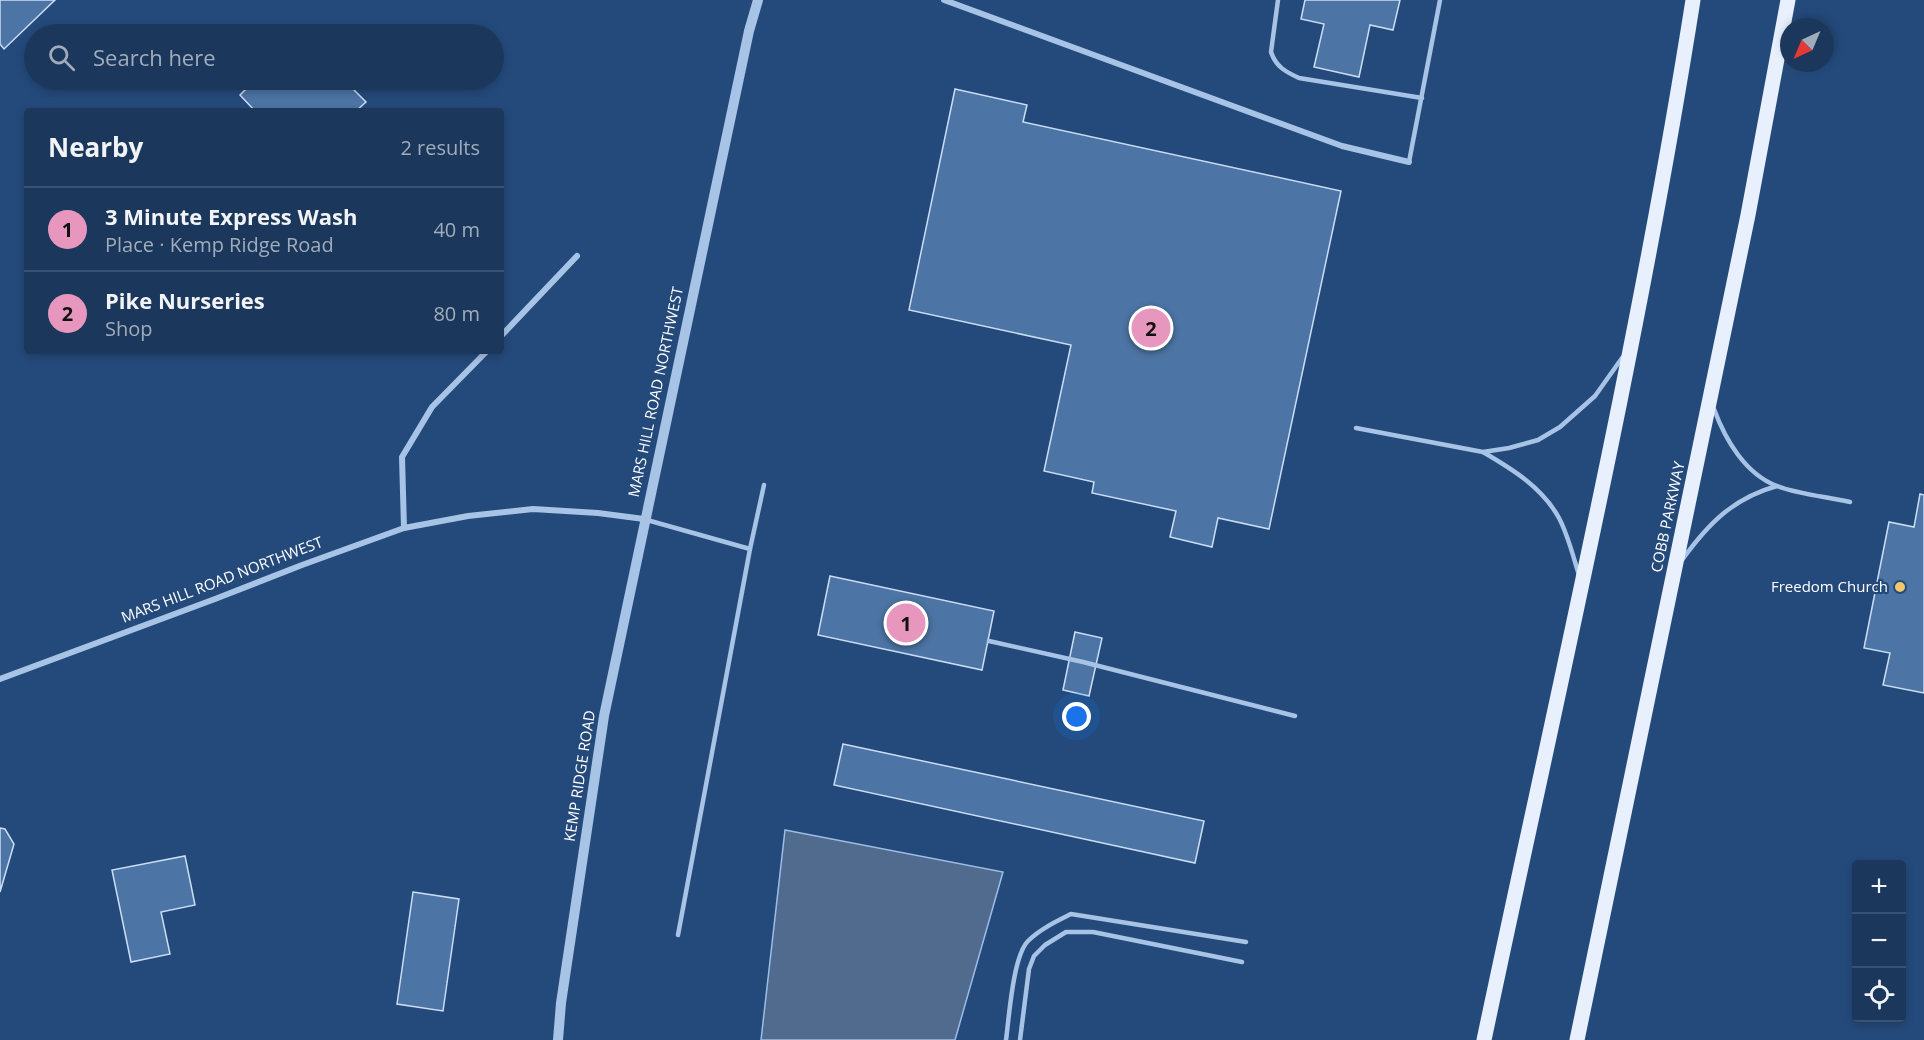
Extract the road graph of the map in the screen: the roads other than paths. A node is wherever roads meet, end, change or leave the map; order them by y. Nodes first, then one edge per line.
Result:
1 (758, 0) edge
2 (944, 0) edge
3 (1278, 0) edge
4 (1440, 0) edge
5 (1693, 0) edge
6 (1788, 0) edge
7 (1422, 98) junction
8 (1409, 162) joint
9 (577, 256) dead end
10 (504, 333) edge
11 (1631, 346) junction
12 (484, 354) edge
13 (1710, 400) junction
14 (1356, 428) dead end
15 (1483, 452) junction
16 (764, 485) dead end
17 (1777, 486) junction
18 (1850, 502) dead end
19 (644, 519) junction
20 (404, 528) junction
21 (750, 549) junction
22 (1676, 569) junction
23 (1582, 581) junction
24 (989, 641) dead end
25 (0, 679) edge
26 (1296, 716) dead end
27 (678, 935) dead end
28 (1246, 942) dead end
29 (1242, 962) dead end
30 (558, 1040) edge
31 (1006, 1040) edge
32 (1020, 1040) edge
33 (1484, 1040) edge
34 (1577, 1040) edge

1 - 19 street, MARS HILL ROAD NORTHWEST
2 - 8 street
3 - 7 lane
4 - 7 lane
5 - 11 main road
6 - 13 main road, COBB PARKWAY
7 - 8 lane
9 - 10 street
11 - 15 lane
11 - 23 main road
12 - 20 street
13 - 17 lane
13 - 22 main road, COBB PARKWAY
14 - 15 lane
15 - 23 lane
16 - 21 lane
17 - 18 lane
17 - 22 lane
19 - 20 street, MARS HILL ROAD NORTHWEST
19 - 21 lane
19 - 30 street, KEMP RIDGE ROAD
20 - 25 street, MARS HILL ROAD NORTHWEST
21 - 27 lane
22 - 34 main road, COBB PARKWAY
23 - 33 main road
24 - 26 lane
28 - 31 lane
29 - 32 lane

